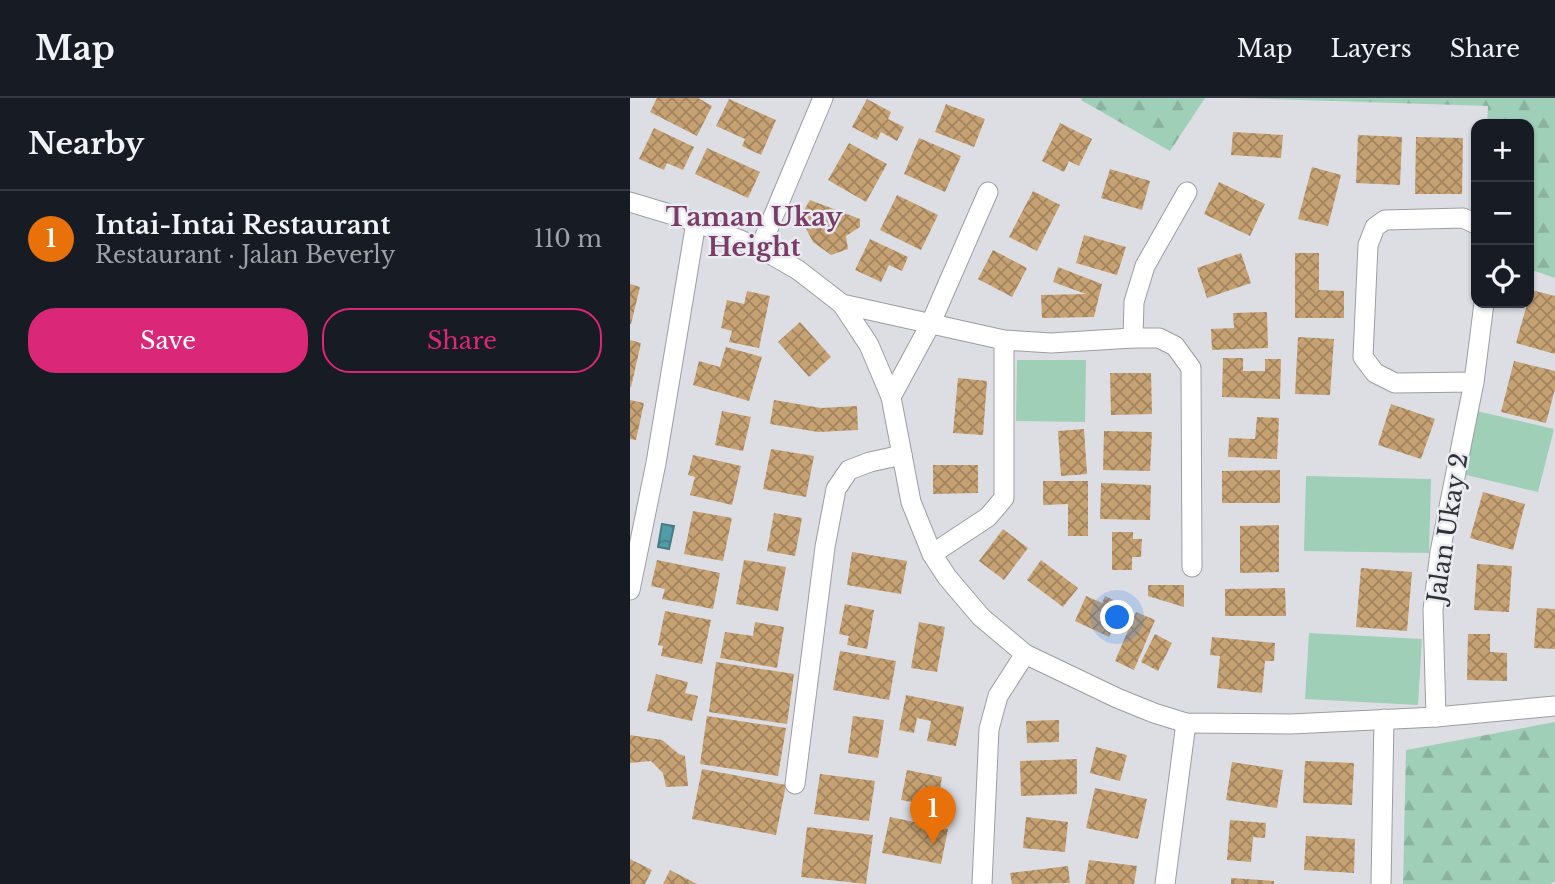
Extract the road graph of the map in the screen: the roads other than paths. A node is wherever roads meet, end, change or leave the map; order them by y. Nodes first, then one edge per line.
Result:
1 (823, 98) edge
2 (988, 192) dead end
3 (1187, 192) dead end
4 (630, 202) edge
5 (696, 222) junction
6 (1471, 222) edge
7 (760, 248) junction
8 (842, 304) junction
9 (1483, 308) edge
10 (930, 325) junction
11 (1132, 338) junction
12 (1004, 340) junction
13 (1474, 382) junction
14 (891, 397) junction
15 (902, 455) junction
16 (932, 554) junction
17 (1192, 567) dead end
18 (630, 590) edge
19 (1025, 654) junction
20 (1555, 706) edge
21 (1436, 717) junction
22 (1384, 719) junction
23 (1186, 723) junction
24 (795, 784) dead end
25 (982, 884) edge
26 (1165, 884) edge
27 (1381, 884) edge

1 - 7 street
2 - 10 street
3 - 11 street
4 - 5 street
5 - 7 street
5 - 18 street
6 - 13 street
7 - 8 street
8 - 10 street
8 - 14 street
9 - 13 street, Jalan Ukay 2
10 - 12 street
10 - 14 street
11 - 12 street
11 - 17 street
12 - 16 street
13 - 21 street, Jalan Ukay 2
14 - 15 street
15 - 16 street
15 - 24 street
16 - 19 street
19 - 23 street
19 - 25 street
20 - 21 street
21 - 22 street
22 - 23 street
22 - 27 street
23 - 26 street

